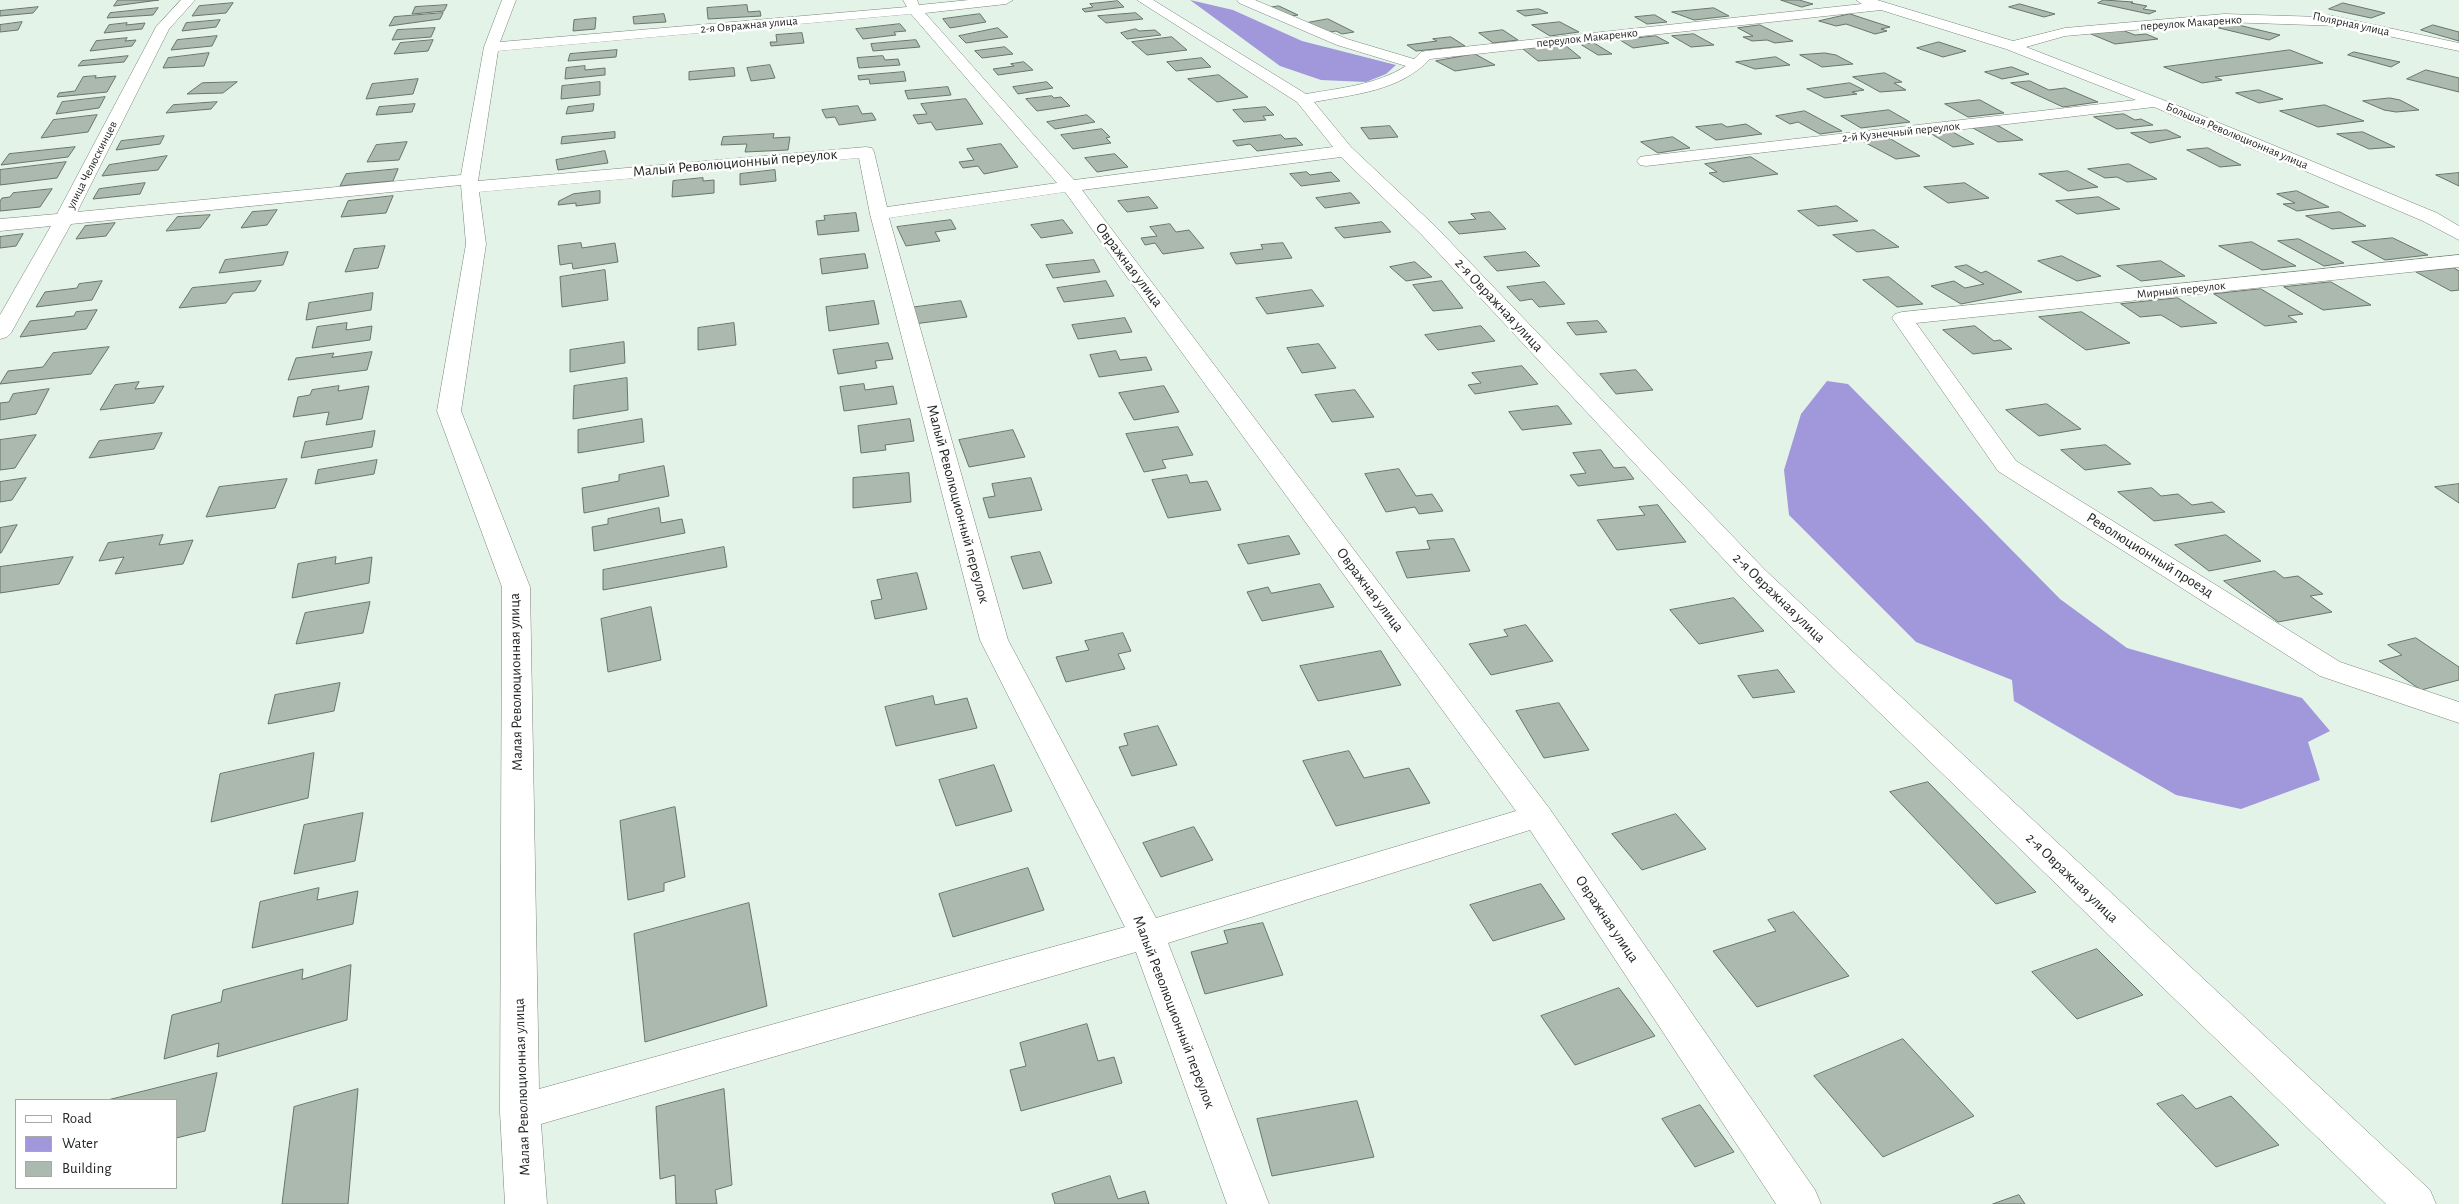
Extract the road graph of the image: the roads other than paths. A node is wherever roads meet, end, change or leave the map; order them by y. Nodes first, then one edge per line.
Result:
1 (188, 0) edge
2 (509, 0) edge
3 (1006, 0) edge
4 (1144, 0) edge
5 (1244, 0) edge
6 (1863, 0) edge
7 (912, 5) edge
8 (1881, 6) junction
9 (2271, 6) dead end
10 (2309, 6) dead end
11 (2345, 22) junction
12 (1980, 23) dead end
13 (2011, 46) junction
14 (491, 47) junction
15 (2459, 47) edge
16 (1418, 65) junction
17 (1304, 99) junction
18 (2155, 103) junction
19 (1345, 151) junction
20 (1646, 161) dead end
21 (469, 183) junction
22 (1070, 186) junction
23 (879, 214) junction
24 (64, 219) junction
25 (0, 225) edge
26 (2459, 234) edge
27 (2459, 261) edge
28 (1902, 318) joint
29 (0, 333) edge
30 (2459, 713) edge
31 (1538, 816) junction
32 (1147, 935) junction
33 (520, 1112) junction
34 (526, 1204) edge
35 (1248, 1204) edge
36 (1800, 1204) edge
37 (2415, 1204) edge

1 - 24 street, улица Челюскинцев
2 - 14 street, Малая Революционная улица
3 - 7 street, 2-я Овражная улица
4 - 17 street, 2-я Овражная улица
5 - 16 street
6 - 8 street
7 - 14 street, 2-я Овражная улица
7 - 22 street, Овражная улица
8 - 13 street, Большая Революционная улица
8 - 16 street, переулок Макаренко
9 - 11 street, Полярная улица
10 - 11 street
11 - 13 street, переулок Макаренко
11 - 15 street, Полярная улица
12 - 13 street, Большая Революционная улица
13 - 18 street, Большая Революционная улица
14 - 21 street, Малая Революционная улица
16 - 17 street, переулок Макаренко
17 - 19 street, 2-я Овражная улица
18 - 20 street, 2-й Кузнечный переулок
18 - 26 street, Большая Революционная улица
19 - 22 street
19 - 37 street, 2-я Овражная улица
21 - 23 street, Малый Революционный переулок
21 - 24 street
21 - 33 street, Малая Революционная улица
22 - 23 street
22 - 31 street, Овражная улица
23 - 32 street, Малый Революционный переулок
24 - 25 street
24 - 29 street, улица Челюскинцев
27 - 28 street, Мирный переулок
28 - 30 street, Революционный проезд
31 - 32 street
31 - 36 street, Овражная улица
32 - 33 street
32 - 35 street, Малый Революционный переулок
33 - 34 street, Малая Революционная улица

